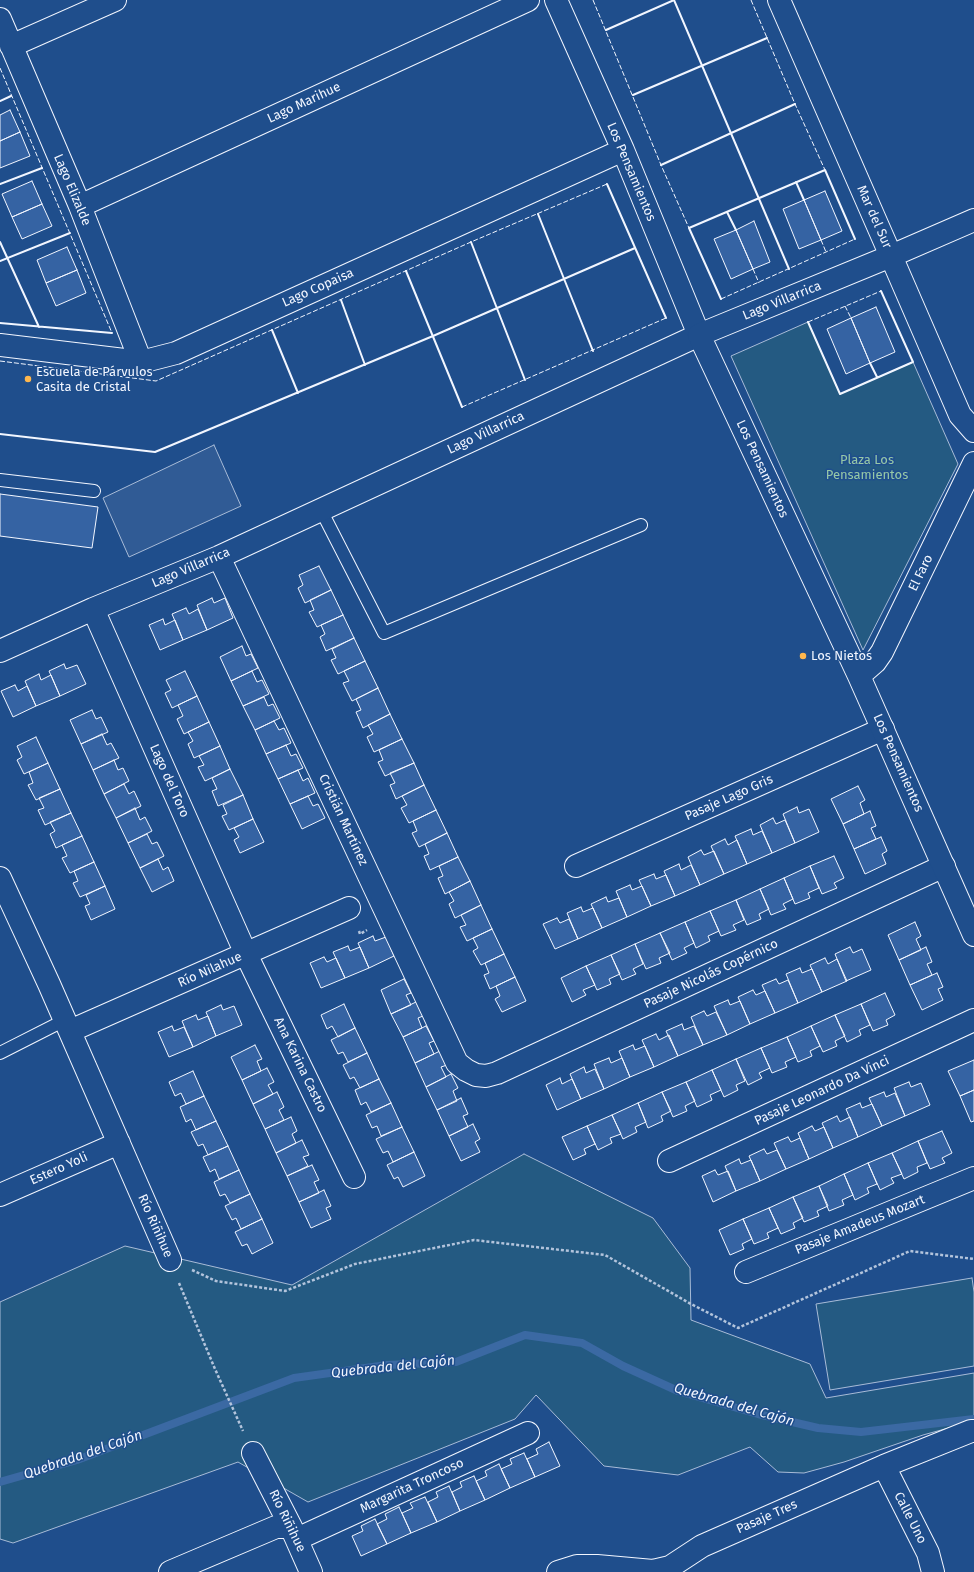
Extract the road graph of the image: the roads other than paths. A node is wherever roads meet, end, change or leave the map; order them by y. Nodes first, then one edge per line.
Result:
1 (115, 0) edge
2 (528, 0) edge
3 (556, 0) edge
4 (779, 0) edge
5 (0, 19) edge
6 (11, 46) junction
7 (623, 150) junction
8 (80, 206) junction
9 (974, 220) edge
10 (891, 256) junction
11 (698, 336) junction
12 (0, 345) edge
13 (141, 362) junction
14 (974, 431) edge
15 (974, 463) edge
16 (0, 480) edge
17 (94, 491) dead end
18 (321, 510) junction
19 (641, 525) dead end
20 (219, 557) junction
21 (93, 609) junction
22 (0, 651) edge
23 (859, 676) junction
24 (883, 729) junction
25 (576, 866) dead end
26 (944, 866) junction
27 (0, 878) edge
28 (349, 908) dead end
29 (974, 935) edge
30 (246, 954) junction
31 (974, 1020) edge
32 (68, 1025) junction
33 (0, 1053) edge
34 (476, 1075) joint
35 (118, 1143) junction
36 (669, 1161) dead end
37 (354, 1177) dead end
38 (974, 1178) edge
39 (0, 1195) edge
40 (170, 1260) road end
41 (746, 1272) dead end
42 (974, 1431) edge
43 (528, 1433) dead end
44 (253, 1453) road end
45 (884, 1466) junction
46 (294, 1533) junction
47 (170, 1572) edge
48 (311, 1572) edge
49 (558, 1572) edge
50 (933, 1572) edge

1 - 6 street
2 - 8 street, Lago Marihue
3 - 7 street, Los Pensamientos
4 - 10 street, Mar del Sur
5 - 6 street, Lago Elizalde
6 - 8 street, Lago Elizalde
7 - 11 street, Los Pensamientos
7 - 13 street, Lago Copaisa
8 - 13 street, Lago Elizalde
9 - 10 street, Lago Villarrica
10 - 11 street, Lago Villarrica
10 - 14 street, Mar del Sur
11 - 18 street, Lago Villarrica
11 - 23 street, Los Pensamientos
12 - 13 street, Lago Copaisa
15 - 23 street, El Faro
16 - 17 lane
18 - 19 lane
18 - 20 street, Lago Villarrica
20 - 21 street, Lago Villarrica
20 - 34 street, Cristián Martínez
21 - 22 street, Lago Villarrica
21 - 30 street, Lago del Toro
23 - 24 street, Los Pensamientos
24 - 25 street, Pasaje Lago Gris
24 - 26 street, Los Pensamientos
26 - 29 street, Los Pensamientos
26 - 34 street, Pasaje Nicolás Copérnico
27 - 32 street, Río Riñihue
28 - 30 street, Río Nilahue
30 - 32 street, Río Nilahue
30 - 37 street, Ana Karina Castro
31 - 36 street, Pasaje Leonardo Da Vinci
32 - 33 lane
32 - 35 street, Río Riñihue
35 - 39 street, Estero Yoli
35 - 40 street, Río Riñihue
38 - 41 street, Pasaje Amadeus Mozart
42 - 45 street, Pasaje Tres
43 - 46 street, Margarita Troncoso
44 - 46 street, Río Riñihue
45 - 49 street, Pasaje Tres
45 - 50 street, Calle Uno
46 - 47 street, Margarita Troncoso
46 - 48 street, Río Riñihue

